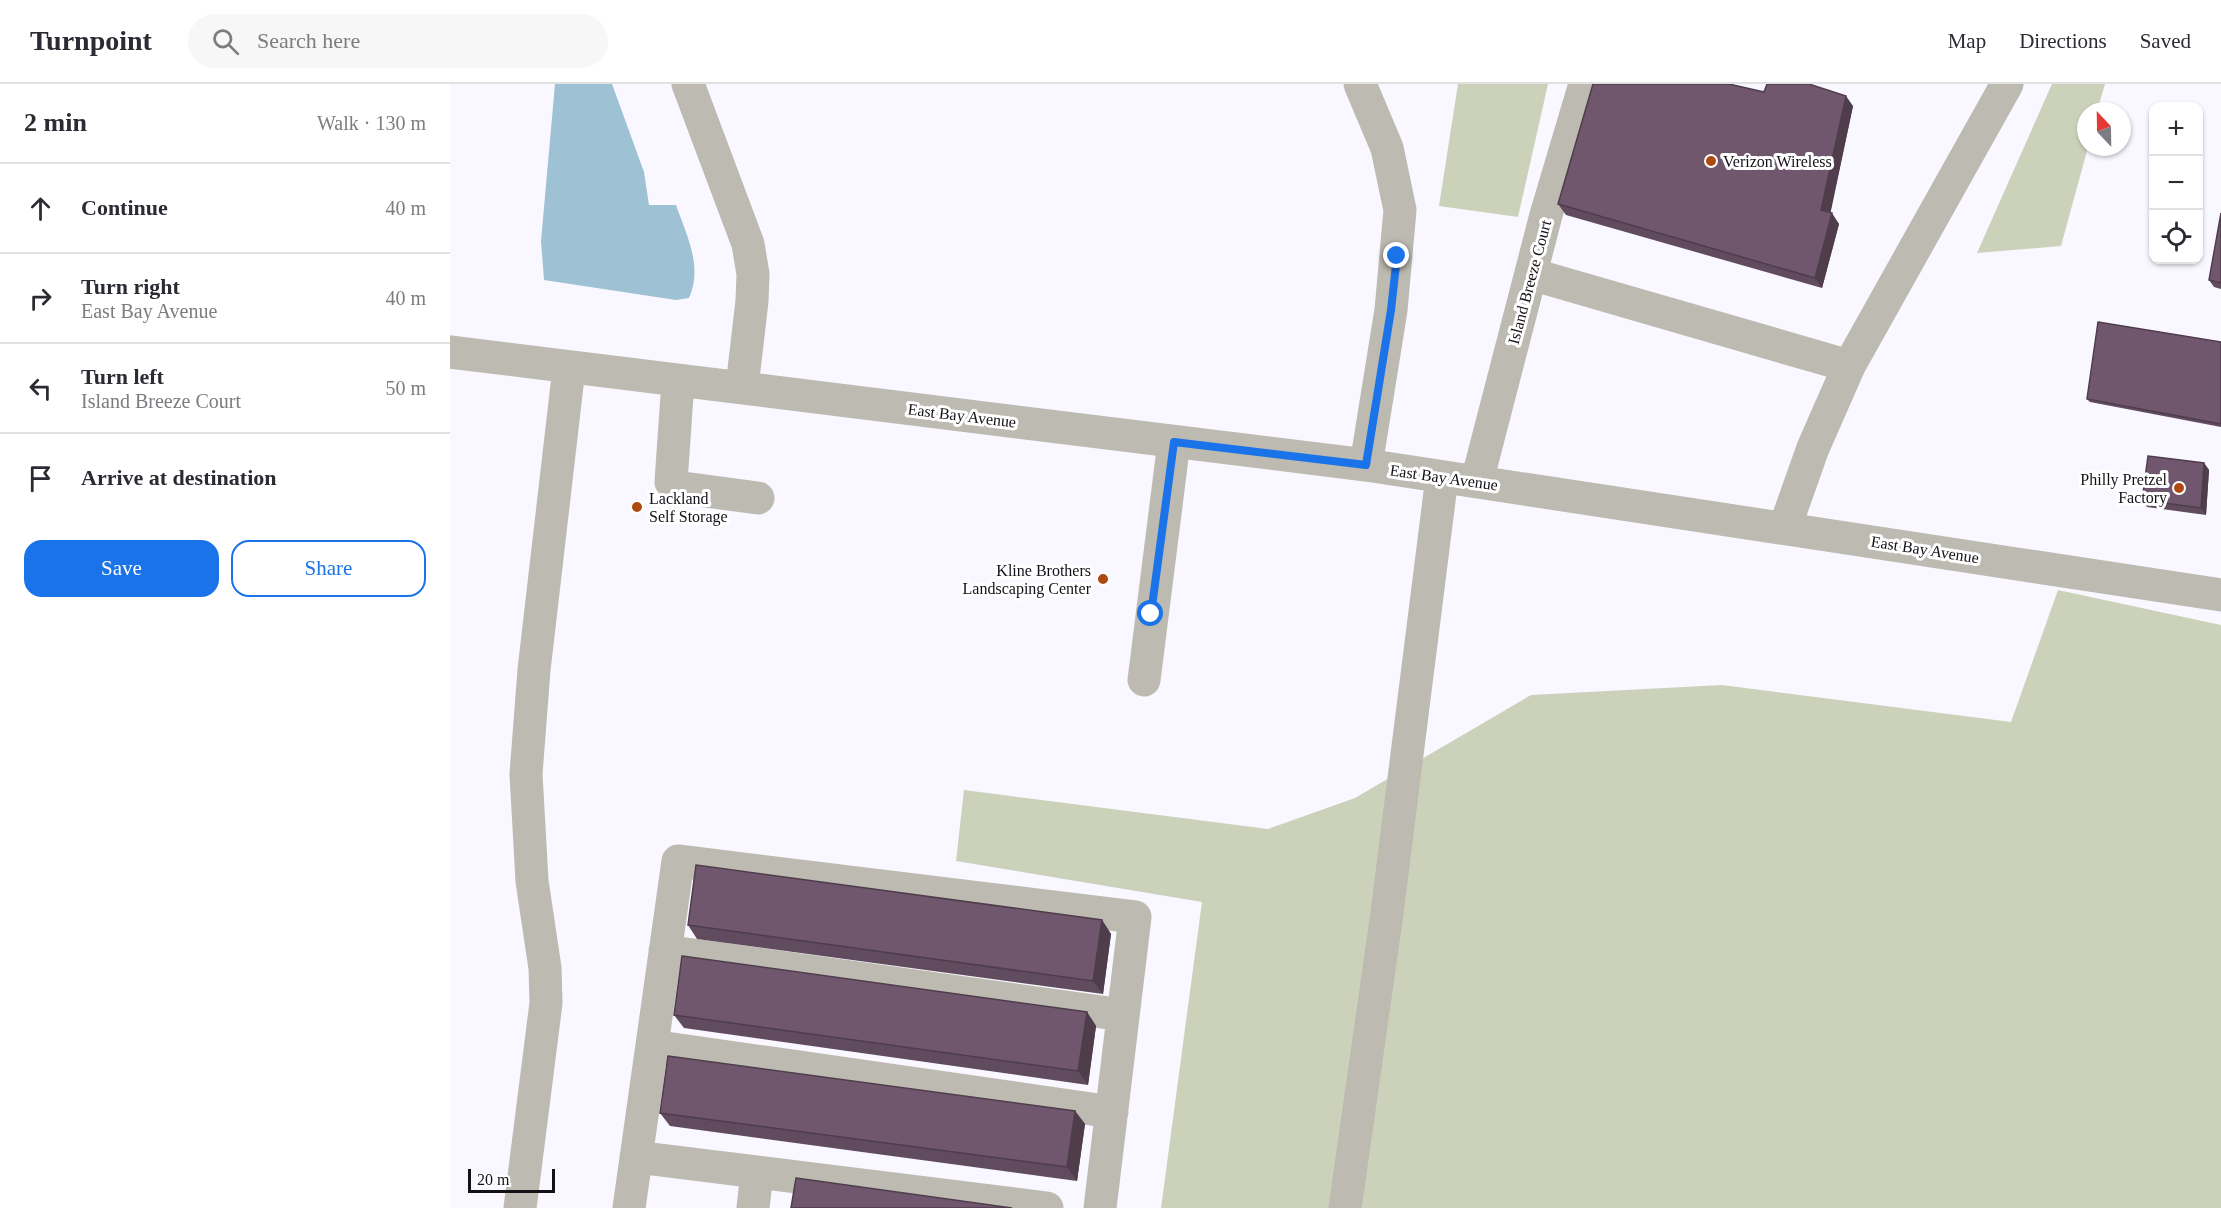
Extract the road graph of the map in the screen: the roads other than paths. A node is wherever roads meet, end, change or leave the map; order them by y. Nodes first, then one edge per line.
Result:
1 (688, 84) edge
2 (1360, 84) edge
3 (1584, 84) edge
4 (2007, 84) edge
5 (1531, 274) junction
6 (450, 352) edge
7 (1849, 366) junction
8 (569, 368) junction
9 (678, 381) junction
10 (742, 387) junction
11 (1174, 442) junction
12 (1366, 465) junction
13 (1442, 477) junction
14 (1477, 481) junction
15 (758, 498) dead end
16 (1785, 527) junction
17 (2221, 595) edge
18 (1144, 680) dead end
19 (665, 951) junction
20 (1123, 1015) junction
21 (652, 1046) junction
22 (1112, 1112) junction
23 (636, 1157) junction
24 (757, 1172) junction
25 (520, 1208) edge
26 (629, 1208) edge
27 (753, 1208) edge
28 (1047, 1208) edge
29 (1100, 1208) edge
30 (1345, 1208) edge

1 - 10 street
2 - 12 street
3 - 5 street, Island Breeze Court
4 - 7 street
5 - 7 street
5 - 14 street, Island Breeze Court
6 - 8 street, East Bay Avenue
7 - 16 street
8 - 9 street, East Bay Avenue
8 - 25 street
9 - 10 street, East Bay Avenue
9 - 15 street
10 - 11 street, East Bay Avenue
11 - 12 street, East Bay Avenue
11 - 18 street
12 - 13 street, East Bay Avenue
13 - 14 street, East Bay Avenue
13 - 30 street
14 - 16 street, East Bay Avenue
16 - 17 street, East Bay Avenue
19 - 20 street
19 - 20 street
19 - 21 street
20 - 22 street
21 - 22 street
21 - 23 street
22 - 29 street
23 - 24 street
23 - 26 street
24 - 27 street
24 - 28 street

